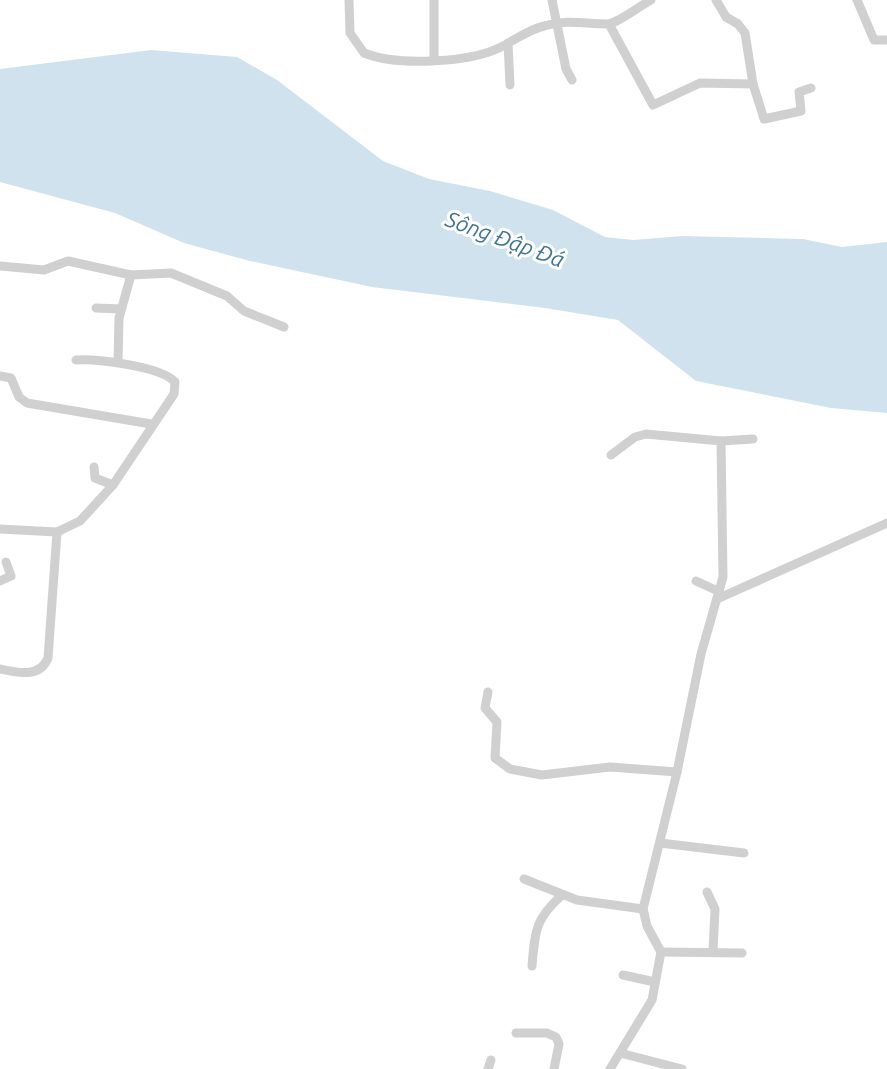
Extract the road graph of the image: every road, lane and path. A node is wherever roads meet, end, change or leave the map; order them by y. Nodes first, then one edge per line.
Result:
1 (349, 0) edge
2 (434, 0) edge
3 (552, 0) edge
4 (716, 0) edge
5 (857, 0) edge
6 (644, 2) edge
7 (557, 23) junction
8 (609, 24) junction
9 (887, 40) edge
10 (508, 43) junction
11 (434, 59) junction
12 (572, 80) dead end
13 (753, 84) junction
14 (510, 85) dead end
15 (811, 88) dead end
16 (0, 266) edge
17 (131, 275) junction
18 (96, 308) dead end
19 (121, 309) junction
20 (284, 327) dead end
21 (76, 360) dead end
22 (118, 362) junction
23 (0, 376) edge
24 (151, 424) junction
25 (753, 439) dead end
26 (721, 441) junction
27 (611, 455) dead end
28 (94, 467) dead end
29 (113, 485) junction
30 (887, 523) edge
31 (0, 529) edge
32 (57, 532) junction
33 (6, 562) dead end
34 (0, 581) edge
35 (696, 581) dead end
36 (719, 596) junction
37 (0, 669) edge
38 (488, 692) dead end
39 (677, 772) junction
40 (660, 843) junction
41 (744, 853) dead end
42 (524, 879) dead end
43 (707, 892) dead end
44 (562, 895) junction
45 (643, 909) junction
46 (713, 951) junction
47 (661, 952) junction
48 (742, 952) dead end
49 (532, 966) dead end
50 (623, 975) dead end
51 (655, 982) junction
52 (516, 1033) dead end
53 (620, 1053) junction
54 (554, 1069) edge
55 (610, 1069) edge
56 (681, 1069) edge

1 - 11 street
2 - 11 street
3 - 7 street
4 - 13 street
5 - 9 street
6 - 8 street
7 - 8 street
7 - 10 street
7 - 12 street
8 - 13 street
10 - 11 street
10 - 14 street
13 - 15 street
16 - 17 street
17 - 19 street
17 - 20 street
18 - 19 street
19 - 22 street
21 - 22 street
22 - 24 street
23 - 24 street
24 - 29 street
25 - 26 street
26 - 27 street
26 - 36 street
28 - 29 street
29 - 32 street
30 - 36 street
31 - 32 street
32 - 37 street
33 - 34 street
35 - 36 street
36 - 39 street
38 - 39 street
39 - 40 street
40 - 41 street
40 - 45 street
42 - 44 street
43 - 46 street
44 - 45 street
44 - 49 street
45 - 47 street
46 - 47 street
46 - 48 street
47 - 51 street
50 - 51 street
51 - 53 street
52 - 54 street
53 - 55 street
53 - 56 street

